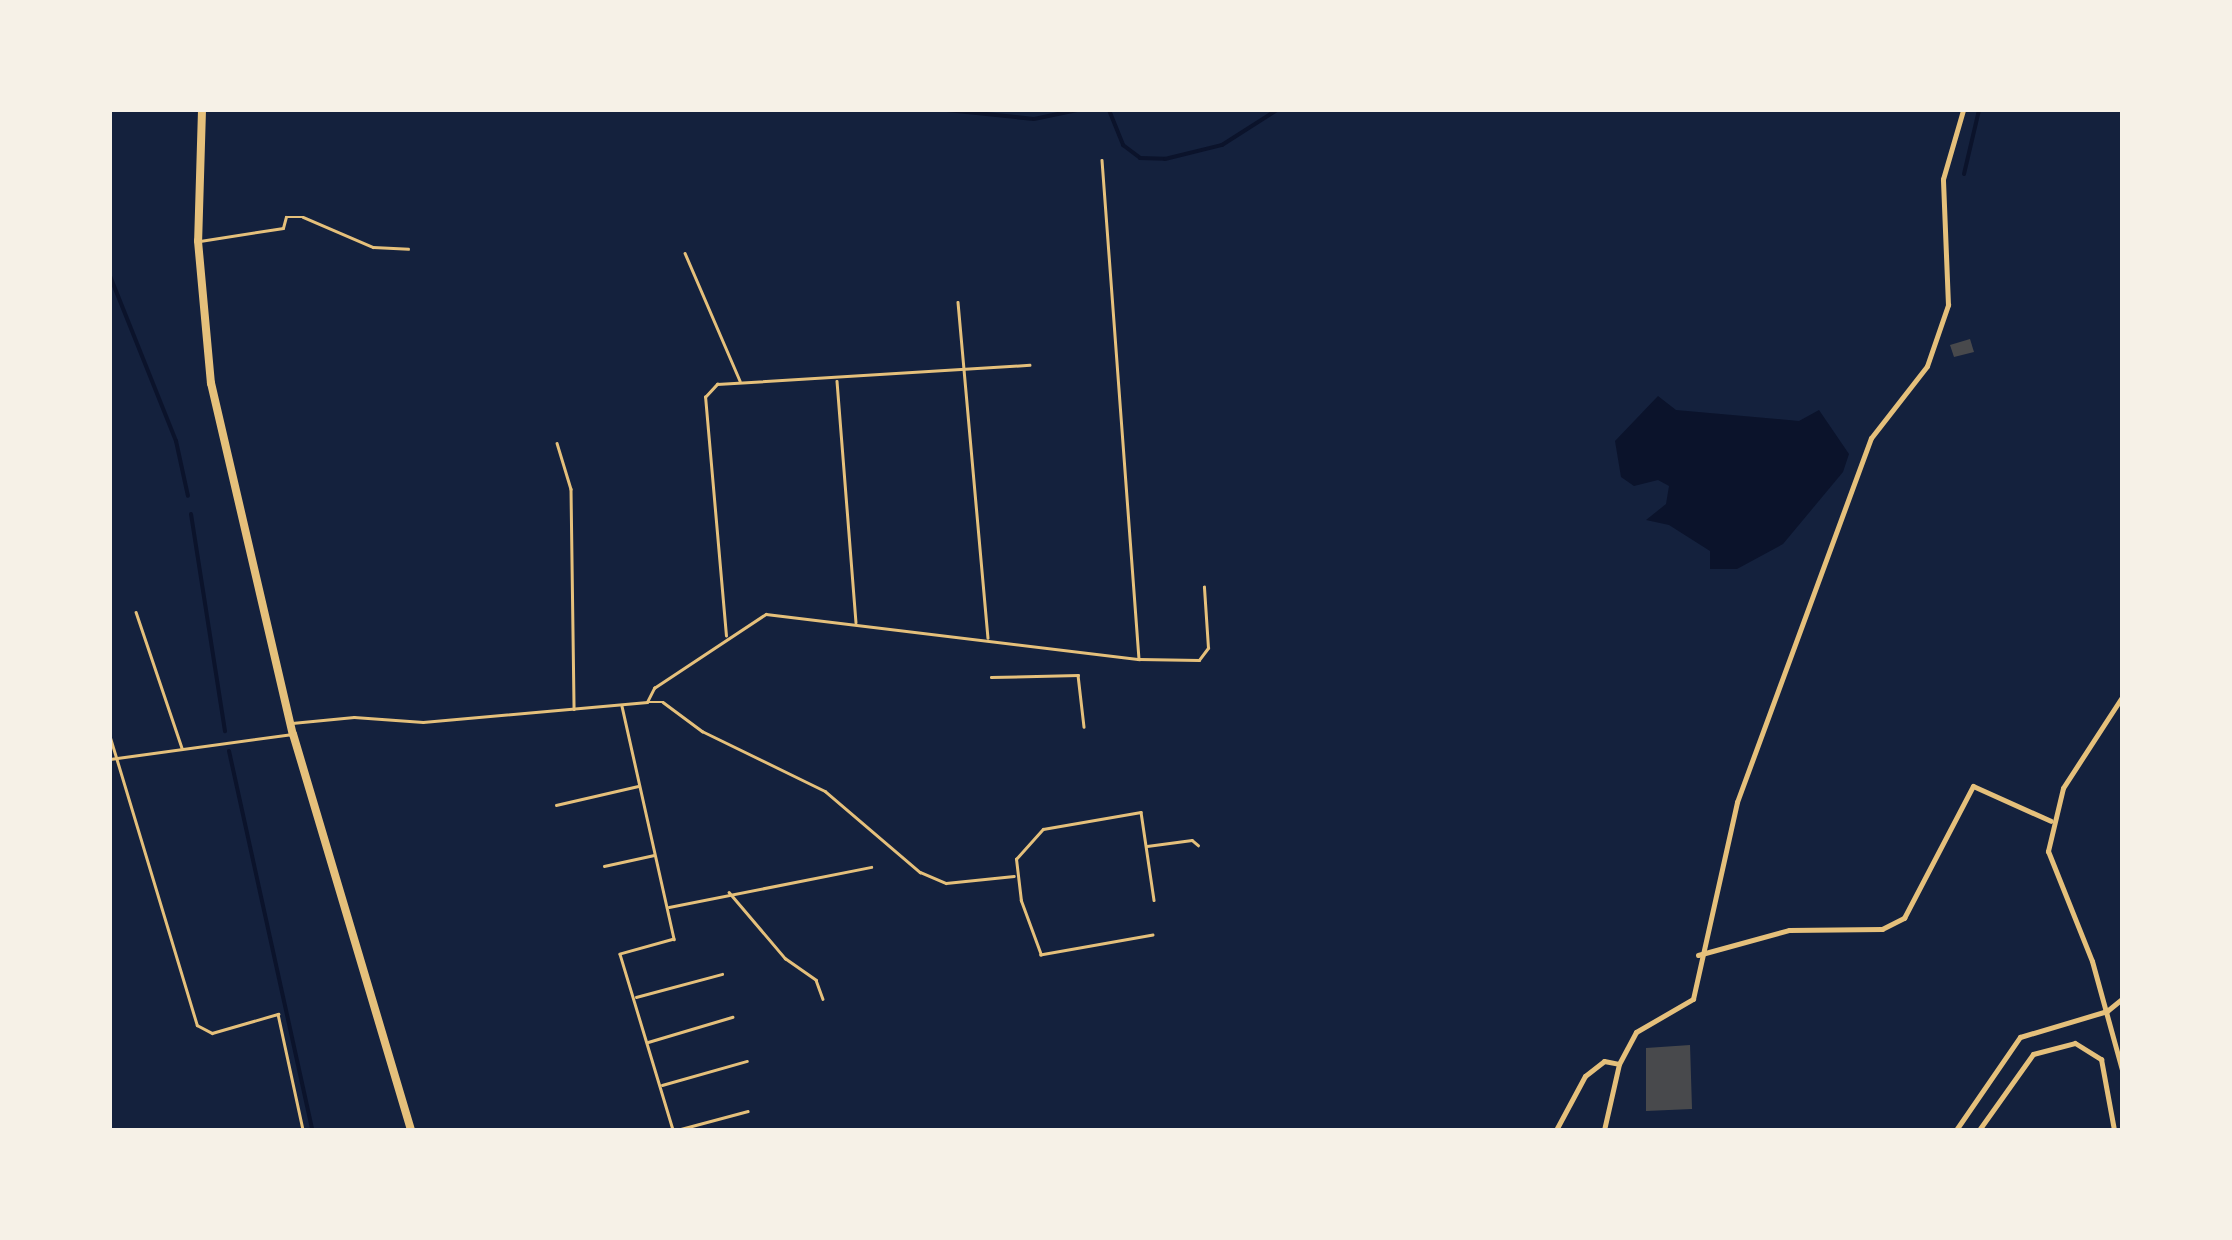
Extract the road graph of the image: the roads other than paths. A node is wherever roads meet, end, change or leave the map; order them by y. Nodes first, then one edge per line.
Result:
1 (202, 110) edge
2 (1963, 110) edge
3 (1102, 160) dead end
4 (198, 241) junction
5 (408, 249) dead end
6 (684, 253) dead end
7 (958, 302) dead end
8 (1029, 365) dead end
9 (964, 370) junction
10 (837, 380) junction
11 (741, 382) junction
12 (556, 442) dead end
13 (1204, 587) dead end
14 (136, 612) dead end
15 (856, 622) junction
16 (726, 637) junction
17 (988, 640) junction
18 (1140, 659) junction
19 (991, 677) dead end
20 (2122, 697) edge
21 (647, 702) junction
22 (622, 704) junction
23 (574, 709) junction
24 (291, 723) junction
25 (1084, 727) dead end
26 (293, 734) junction
27 (110, 736) edge
28 (182, 750) junction
29 (111, 759) edge
30 (640, 786) junction
31 (556, 805) dead end
32 (2051, 822) junction
33 (1198, 844) dead end
34 (1146, 846) junction
35 (656, 855) junction
36 (604, 866) dead end
37 (870, 867) dead end
38 (1016, 876) junction
39 (728, 891) junction
40 (1154, 900) dead end
41 (668, 907) junction
42 (1154, 935) dead end
43 (1698, 955) junction
44 (722, 974) dead end
45 (634, 998) junction
46 (822, 999) dead end
47 (2122, 999) edge
48 (2106, 1010) junction
49 (732, 1017) dead end
50 (648, 1042) junction
51 (747, 1061) dead end
52 (1618, 1064) junction
53 (2122, 1070) edge
54 (660, 1086) junction
55 (748, 1111) dead end
56 (303, 1130) edge
57 (412, 1130) edge
58 (675, 1130) edge
59 (1556, 1130) edge
60 (1604, 1130) edge
61 (1956, 1130) edge
62 (1979, 1130) edge
63 (2114, 1130) edge

1 - 4 main road
2 - 43 street
3 - 18 lane
4 - 5 lane
4 - 24 main road
6 - 11 lane
7 - 9 lane
8 - 9 lane
9 - 10 lane
9 - 17 lane
10 - 11 lane
10 - 15 lane
11 - 16 lane
12 - 23 lane
13 - 18 lane
14 - 28 lane
15 - 16 lane
15 - 17 lane
16 - 21 lane
17 - 18 lane
19 - 25 lane
20 - 32 street
21 - 22 lane
21 - 38 lane
22 - 23 lane
22 - 30 lane
23 - 24 lane
24 - 26 main road
26 - 28 lane
26 - 57 main road
27 - 29 lane
28 - 29 lane
29 - 56 lane
30 - 31 lane
30 - 35 lane
32 - 43 street
32 - 48 street
33 - 34 lane
34 - 38 lane
34 - 40 lane
35 - 36 lane
35 - 41 lane
37 - 39 lane
38 - 42 lane
39 - 41 lane
39 - 46 lane
41 - 45 lane
43 - 52 street
44 - 45 lane
45 - 50 lane
47 - 48 street
48 - 53 street
48 - 61 street
49 - 50 lane
50 - 54 lane
51 - 54 lane
52 - 59 street
52 - 60 street
54 - 58 lane
55 - 58 lane
62 - 63 street

